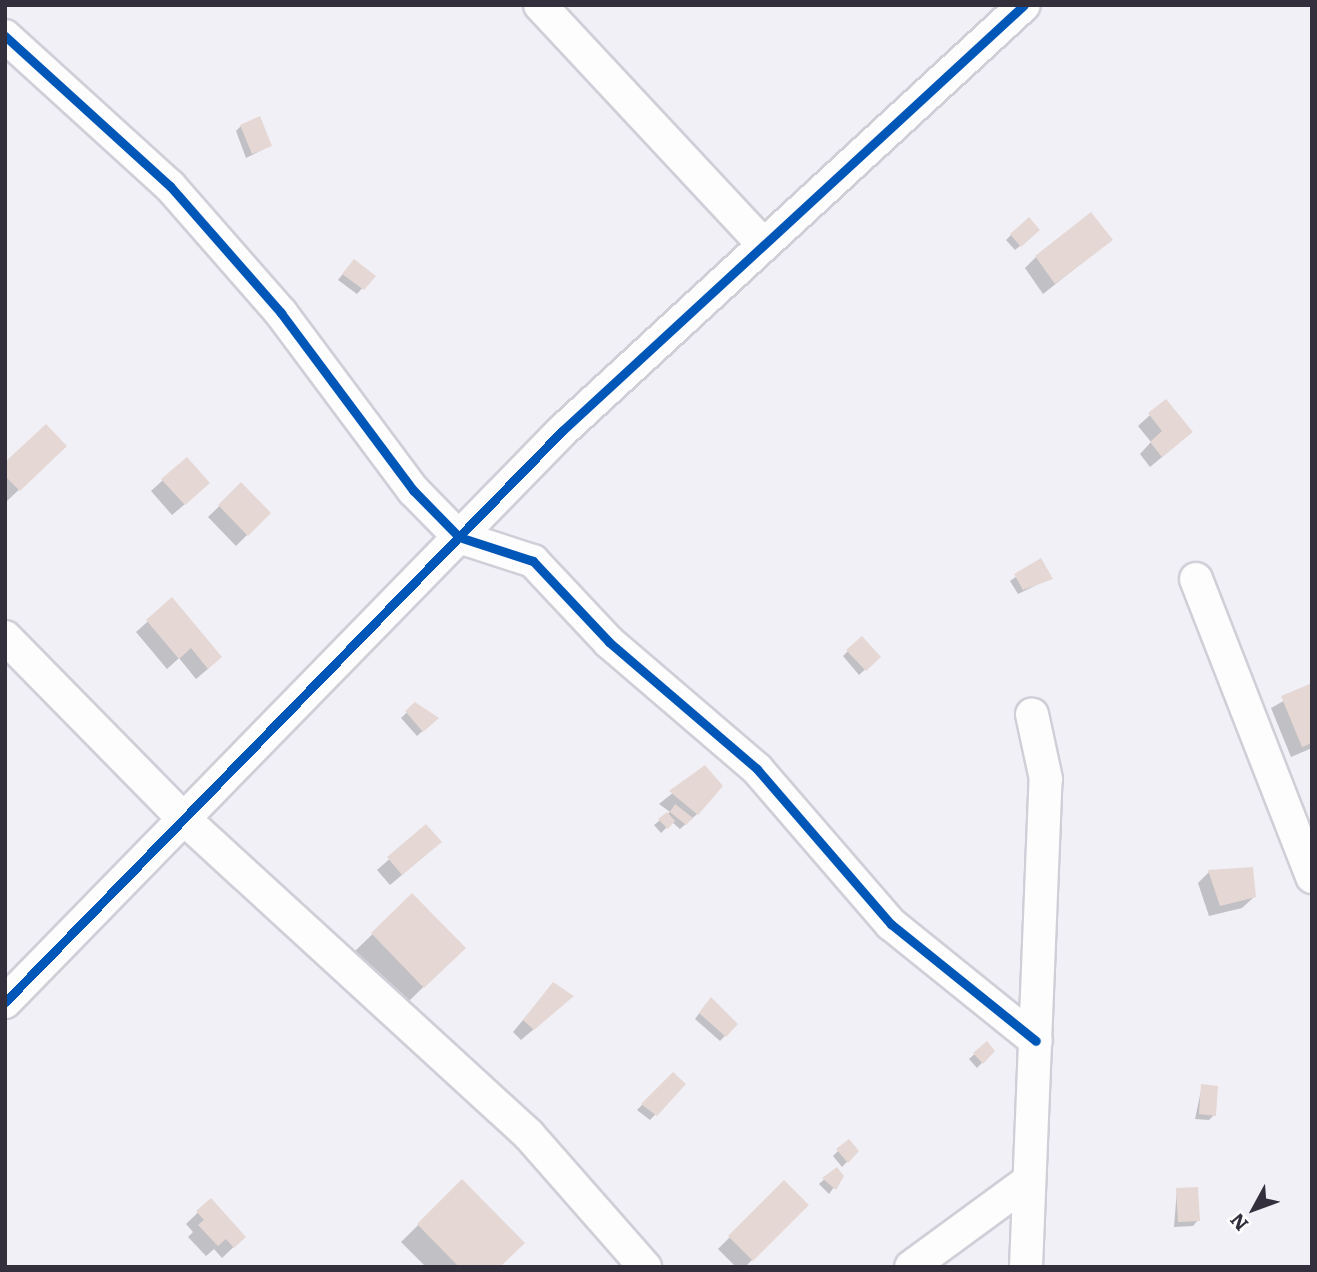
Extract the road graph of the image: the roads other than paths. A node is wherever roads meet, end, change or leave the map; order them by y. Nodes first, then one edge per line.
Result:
1 (540, 5) edge
2 (1024, 5) edge
3 (5, 36) edge
4 (762, 243) junction
5 (459, 537) junction
6 (1196, 579) dead end
7 (5, 637) edge
8 (1032, 714) dead end
9 (181, 816) junction
10 (1312, 877) edge
11 (5, 1002) edge
12 (1036, 1041) junction
13 (1027, 1182) junction
14 (645, 1267) edge
15 (911, 1267) edge
16 (1026, 1267) edge

1 - 4 street
2 - 4 street
3 - 5 street
4 - 5 street
5 - 9 street
5 - 12 street
6 - 10 street
7 - 9 street
8 - 12 street
9 - 11 street
9 - 14 street
12 - 13 street
13 - 15 street
13 - 16 street

